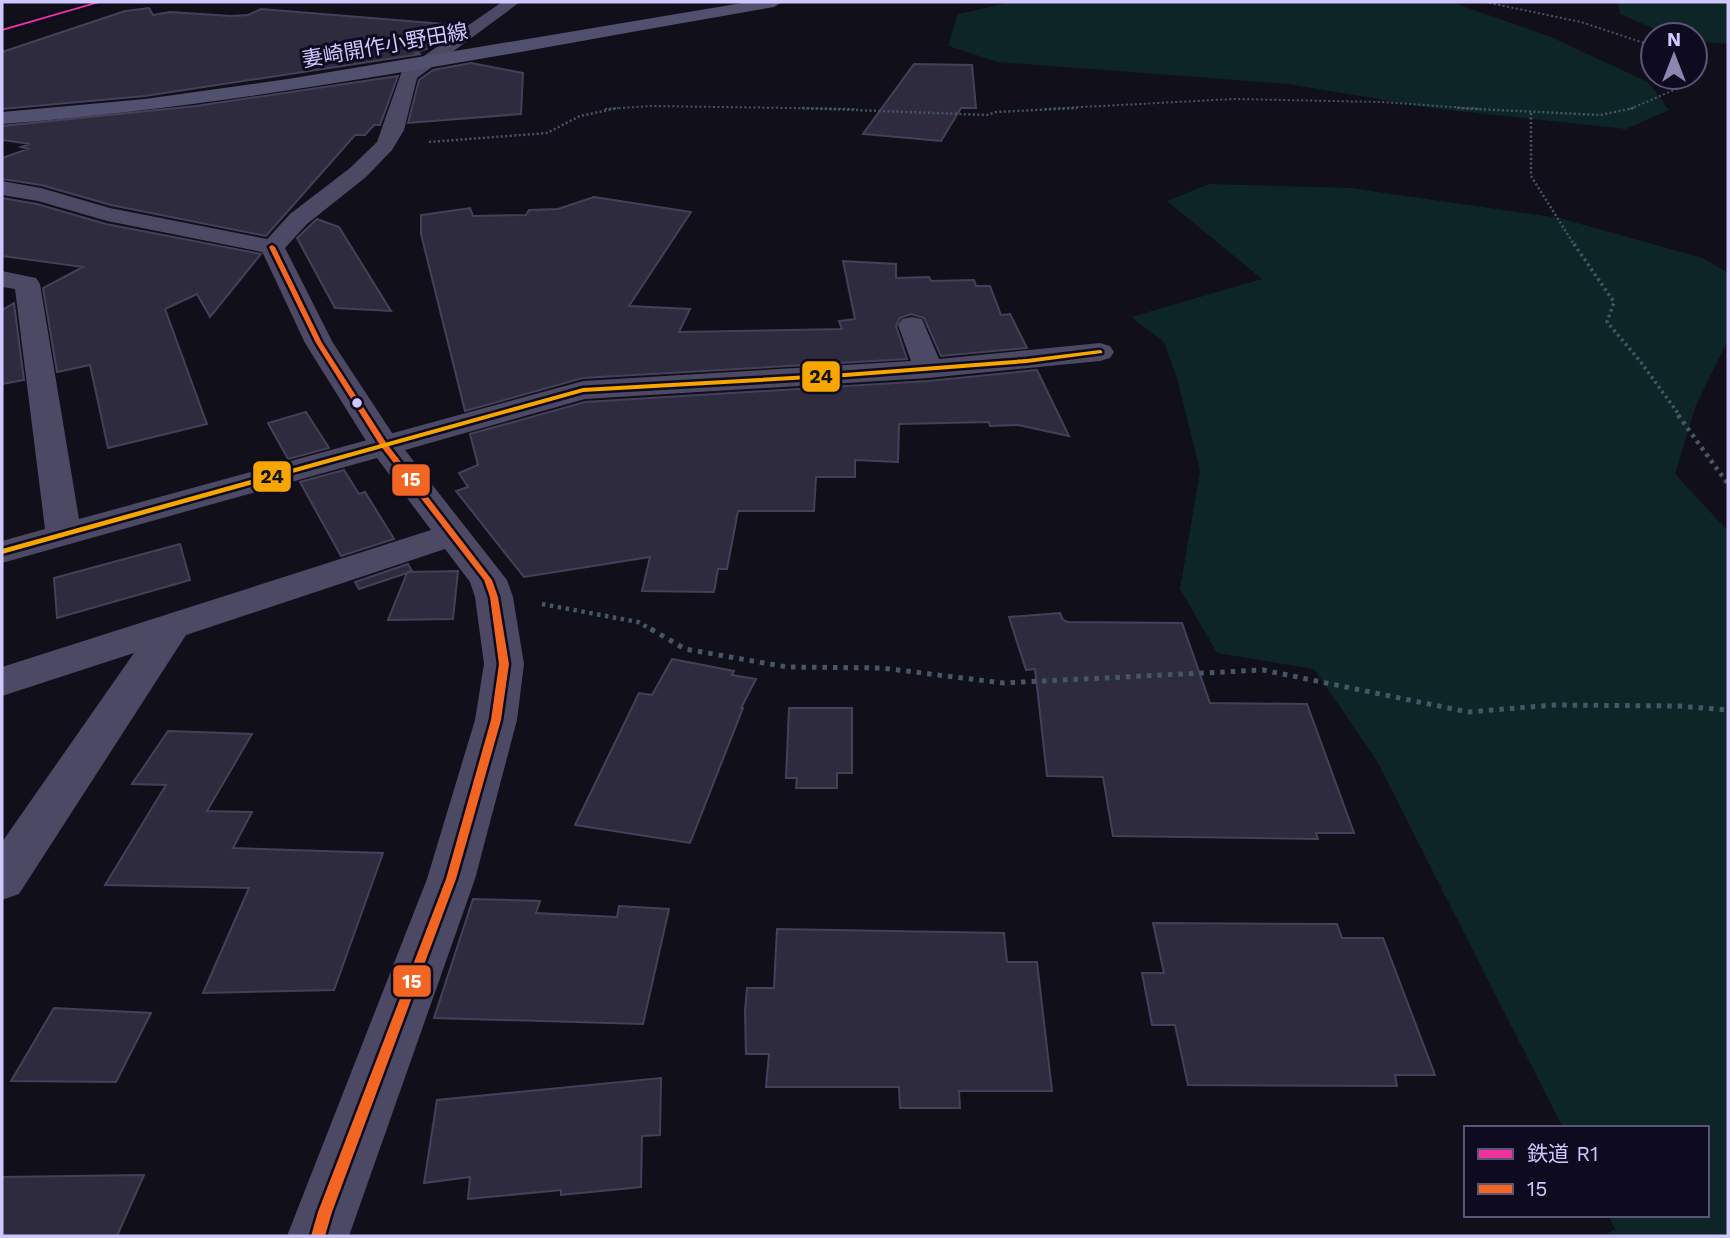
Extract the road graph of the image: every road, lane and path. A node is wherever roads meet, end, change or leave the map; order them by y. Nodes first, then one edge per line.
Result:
1 (512, 2) edge
2 (774, 2) edge
3 (1485, 2) edge
4 (1639, 41) edge
5 (429, 61) junction
6 (1672, 91) edge
7 (1531, 113) junction
8 (2, 118) edge
9 (387, 144) junction
10 (2, 188) edge
11 (272, 247) junction
12 (2, 279) edge
13 (912, 325) dead end
14 (1100, 352) dead end
15 (928, 369) junction
16 (384, 445) junction
17 (1728, 484) edge
18 (64, 534) junction
19 (452, 536) junction
20 (2, 552) edge
21 (494, 601) junction
22 (172, 627) junction
23 (2, 682) edge
24 (1728, 710) edge
25 (2, 880) edge
26 (318, 1236) edge

1 - 5 street
2 - 5 main road, 妻崎開作小野田線
3 - 4 path
5 - 8 main road, 妻崎開作小野田線
5 - 9 street
6 - 7 path
7 - 9 path
7 - 17 path
9 - 11 street
10 - 11 street
11 - 16 street
12 - 18 street
13 - 15 street
14 - 15 street
15 - 16 street
16 - 18 street
16 - 19 street
18 - 20 street
19 - 21 street
19 - 22 street
21 - 24 path
21 - 26 street
22 - 23 street
22 - 25 street

